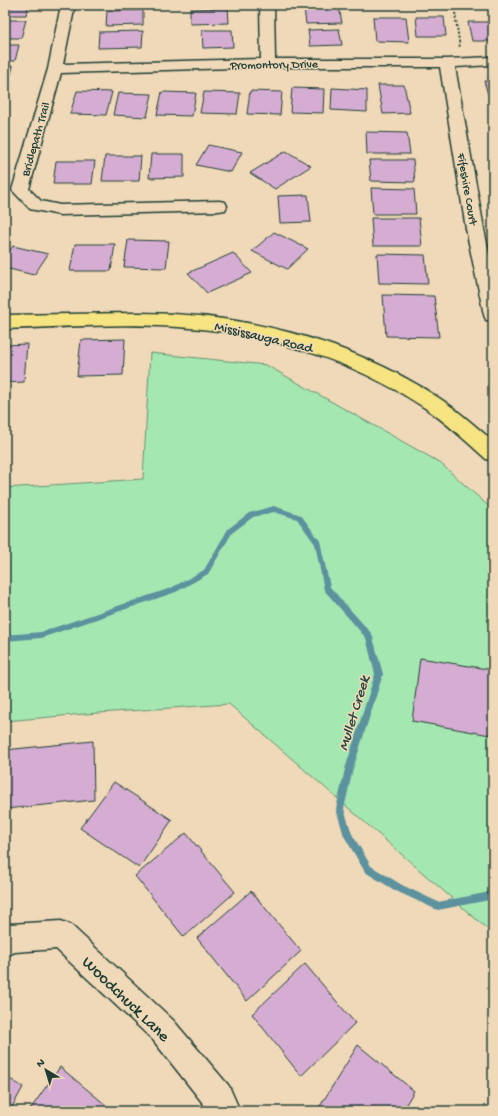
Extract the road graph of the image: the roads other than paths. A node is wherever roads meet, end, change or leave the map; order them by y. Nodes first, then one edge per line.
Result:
1 (68, 5) edge
2 (267, 5) edge
3 (493, 61) edge
4 (268, 63) junction
5 (447, 63) junction
6 (55, 69) junction
7 (219, 206) dead end
8 (475, 229) junction
9 (493, 229) edge
10 (493, 315) edge
11 (5, 322) edge
12 (493, 453) edge
13 (5, 942) edge
14 (225, 1111) edge

1 - 6 street, Bridlepath Trail
2 - 4 street
3 - 5 street, Promontory Drive
4 - 5 street, Promontory Drive
4 - 6 street, Promontory Drive
5 - 8 street, Fifeshire Court
6 - 7 street, Bridlepath Trail
8 - 9 street
8 - 10 street, Fifeshire Court
11 - 12 main road, Mississauga Road
13 - 14 street, Woodchuck Lane

